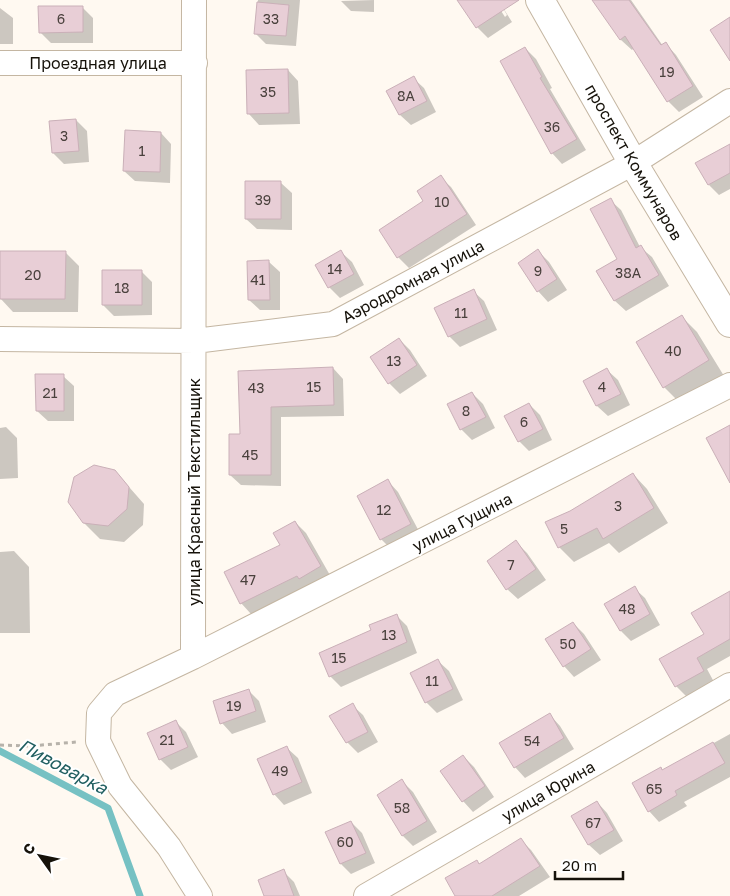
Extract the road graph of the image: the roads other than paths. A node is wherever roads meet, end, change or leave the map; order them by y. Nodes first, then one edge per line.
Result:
1 (194, 0) edge
2 (540, 0) edge
3 (0, 63) edge
4 (195, 63) junction
5 (730, 101) edge
6 (633, 163) junction
7 (730, 323) edge
8 (0, 339) edge
9 (195, 341) junction
10 (730, 385) edge
11 (193, 658) junction
12 (730, 685) edge
13 (200, 896) edge
14 (366, 896) edge

1 - 4 street, улица Красный Текстильщик
2 - 6 street, проспект Коммунаров
3 - 4 street, Проездная улица
4 - 9 street, улица Красный Текстильщик
5 - 6 street, Аэродромная улица
6 - 7 street, проспект Коммунаров
6 - 9 street, Аэродромная улица
8 - 9 street, Аэродромная улица
9 - 11 street, улица Красный Текстильщик
10 - 11 street, улица Гущина
11 - 13 street
12 - 14 street, улица Юрина

